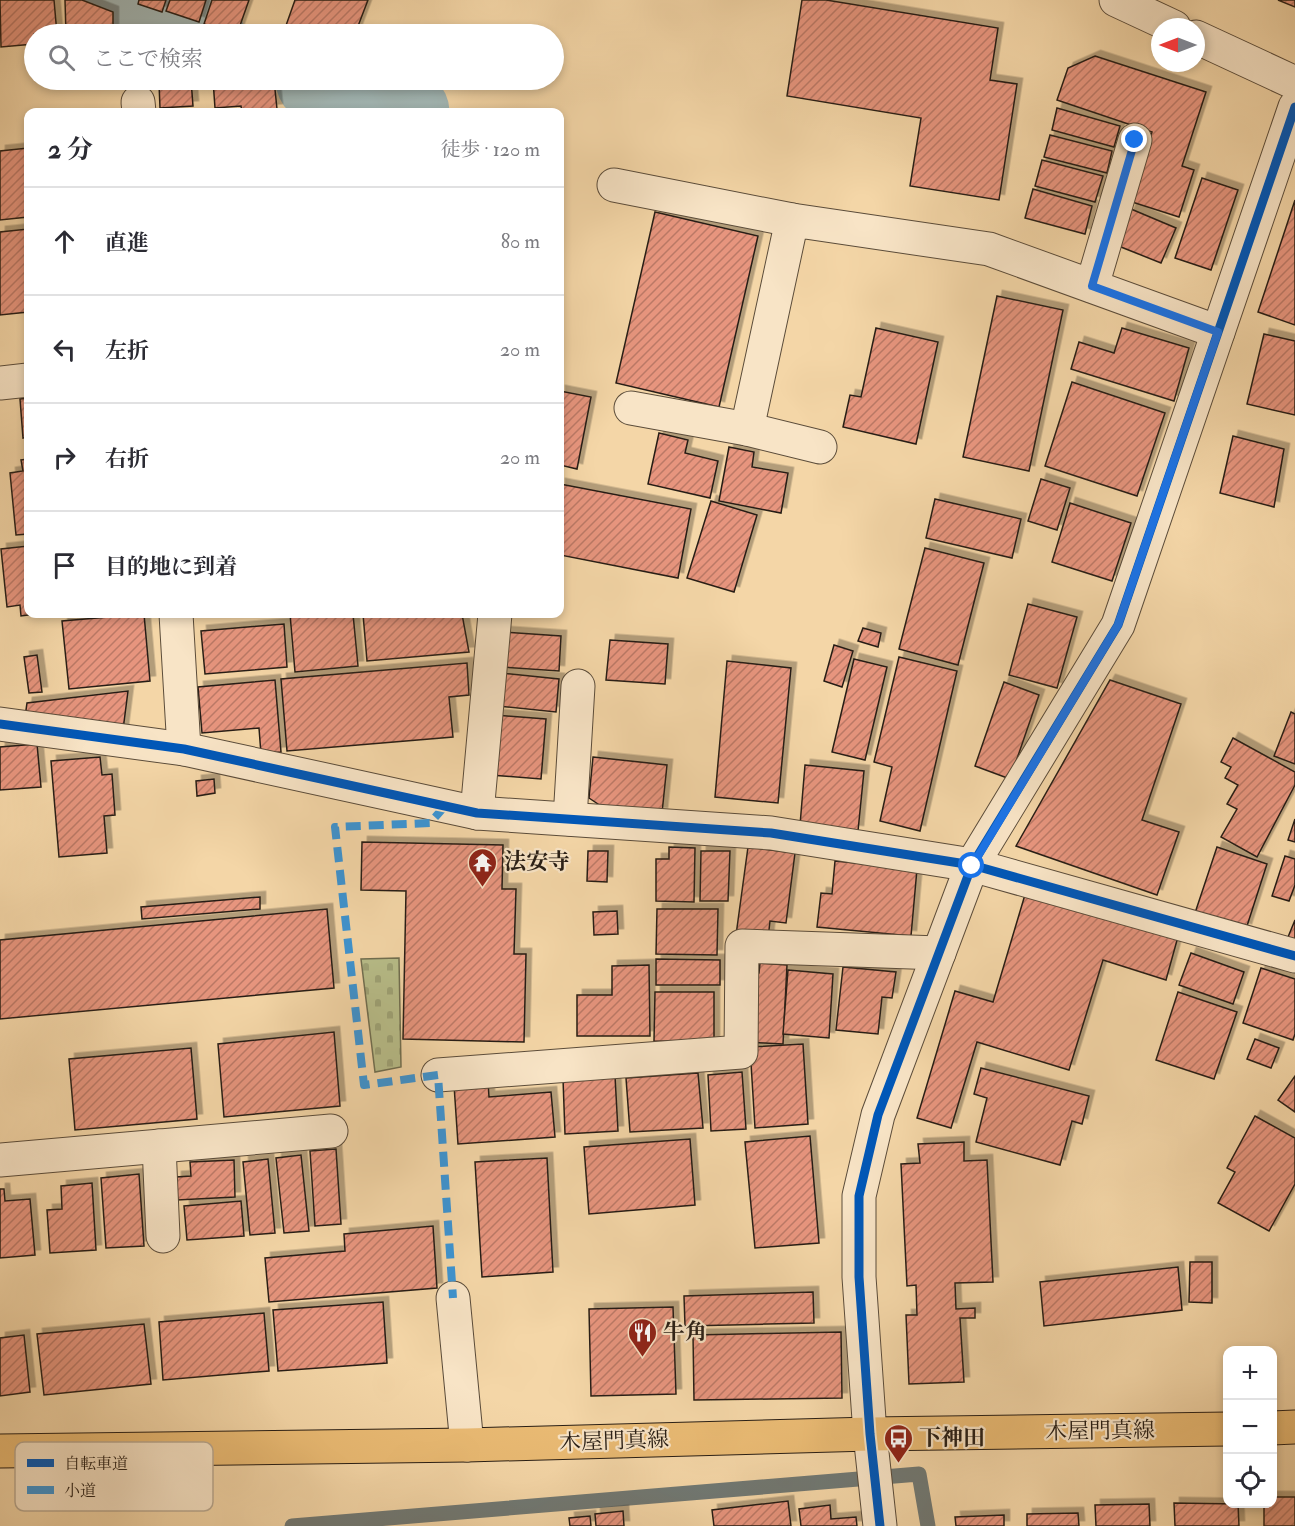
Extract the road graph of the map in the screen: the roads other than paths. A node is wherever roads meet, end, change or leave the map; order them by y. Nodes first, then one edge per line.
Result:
1 (1116, 0) edge
2 (1155, 18) edge
3 (1205, 41) edge
4 (1295, 83) edge
5 (1295, 107) edge
6 (1135, 140) dead end
7 (614, 185) dead end
8 (792, 220) junction
9 (1092, 286) junction
10 (1218, 332) junction
11 (24, 380) edge
12 (0, 383) edge
13 (631, 408) dead end
14 (747, 429) junction
15 (820, 447) dead end
16 (176, 618) edge
17 (495, 618) edge
18 (578, 686) dead end
19 (0, 724) edge
20 (184, 749) junction
21 (477, 813) junction
22 (570, 819) junction
23 (972, 866) junction
24 (939, 953) junction
25 (1295, 956) edge
26 (438, 1075) dead end
27 (331, 1131) dead end
28 (159, 1146) junction
29 (0, 1160) edge
30 (164, 1236) dead end
31 (453, 1298) dead end
32 (1295, 1427) edge
33 (1277, 1428) edge
34 (1223, 1429) edge
35 (467, 1445) junction
36 (213, 1448) edge
37 (0, 1451) edge
38 (15, 1451) edge
39 (872, 1460) junction
40 (880, 1526) edge

1 - 2 street
3 - 4 street
5 - 10 street
6 - 9 street
7 - 8 street
8 - 9 street
8 - 14 street
9 - 10 street
10 - 23 street
11 - 12 street
13 - 14 street
14 - 15 street
16 - 20 street
17 - 21 street
18 - 22 street
19 - 20 street
20 - 21 street
21 - 22 street
22 - 23 street
23 - 24 street
23 - 25 street
24 - 26 street
24 - 39 street
27 - 28 street
28 - 29 street
28 - 30 street
31 - 35 street
32 - 33 main road
34 - 39 main road, 木屋門真線
35 - 36 main road, 木屋門真線
35 - 39 main road, 木屋門真線
37 - 38 main road, 木屋門真線
39 - 40 street

